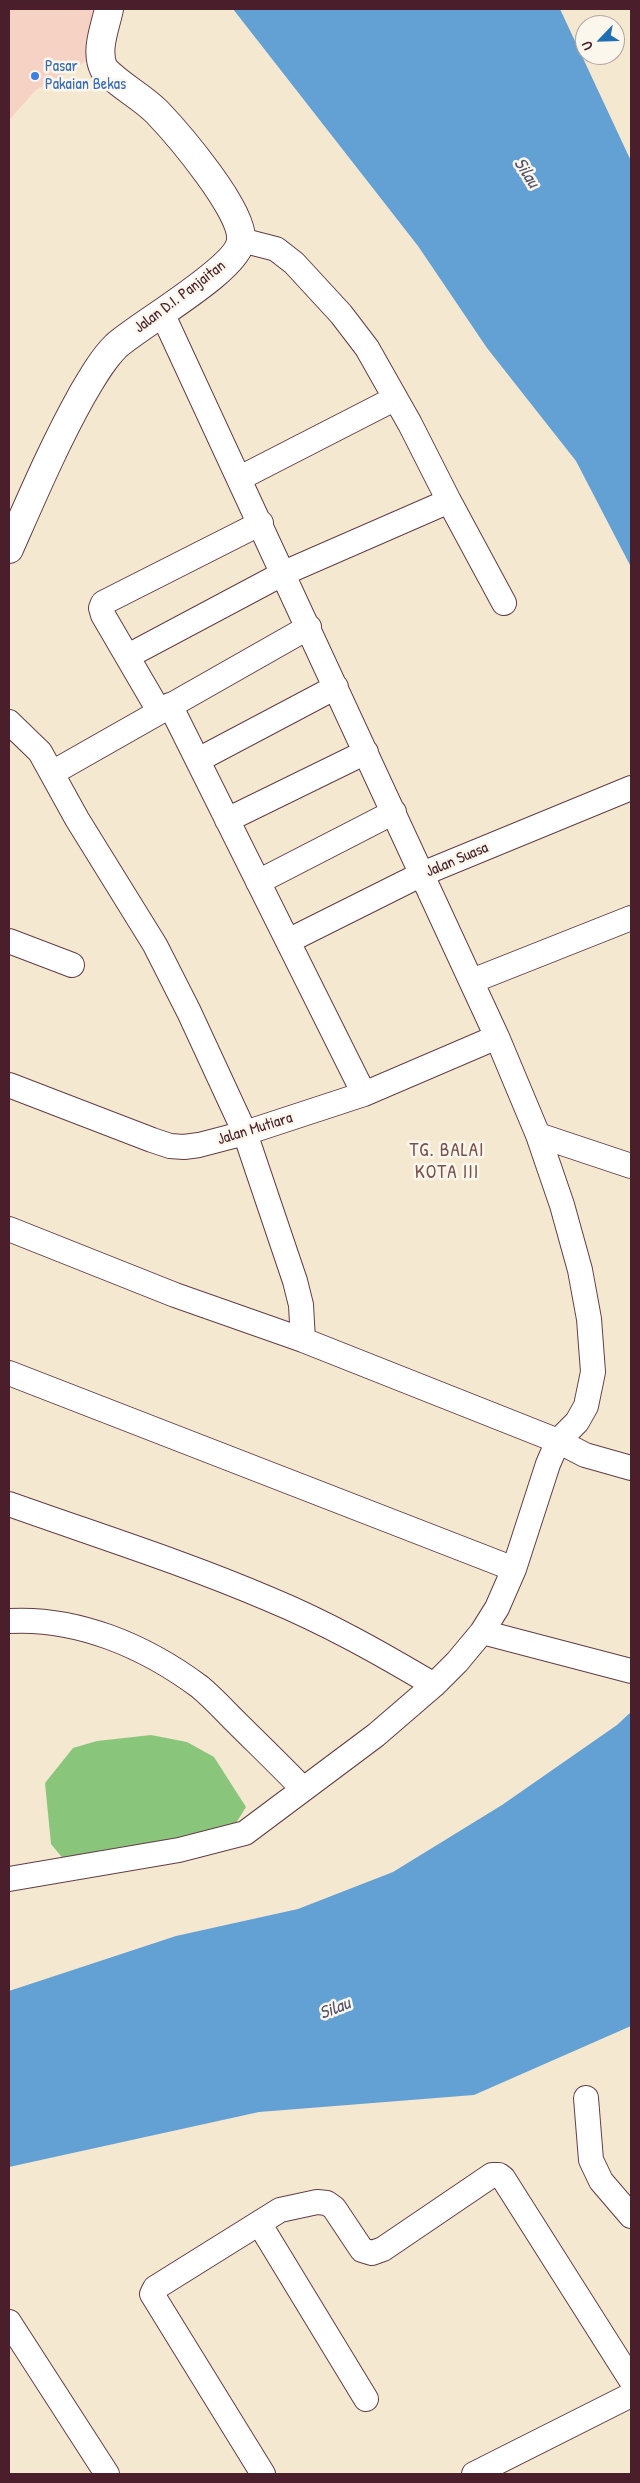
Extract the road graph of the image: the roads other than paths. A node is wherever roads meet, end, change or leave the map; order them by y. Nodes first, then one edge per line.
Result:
1 (108, 9) edge
2 (242, 240) junction
3 (162, 313) junction
4 (394, 399) junction
5 (240, 478) junction
6 (449, 501) junction
7 (261, 523) junction
8 (9, 549) edge
9 (284, 573) junction
10 (504, 603) dead end
11 (309, 627) junction
12 (128, 656) junction
13 (336, 687) junction
14 (165, 708) junction
15 (9, 722) edge
16 (366, 752) junction
17 (198, 760) junction
18 (52, 773) junction
19 (631, 788) edge
20 (394, 812) junction
21 (227, 820) junction
22 (422, 874) junction
23 (258, 882) junction
24 (631, 918) edge
25 (9, 941) edge
26 (288, 941) junction
27 (72, 965) dead end
28 (472, 981) junction
29 (498, 1037) junction
30 (9, 1085) edge
31 (364, 1094) junction
32 (245, 1133) junction
33 (538, 1135) junction
34 (631, 1166) edge
35 (9, 1229) edge
36 (303, 1340) junction
37 (9, 1373) edge
38 (558, 1441) junction
39 (631, 1466) edge
40 (9, 1504) edge
41 (514, 1569) junction
42 (9, 1621) edge
43 (482, 1632) junction
44 (631, 1671) edge
45 (434, 1684) junction
46 (303, 1789) junction
47 (9, 1879) edge
48 (586, 2098) dead end
49 (631, 2216) edge
50 (259, 2223) junction
51 (9, 2322) edge
52 (631, 2380) edge
53 (631, 2395) edge
54 (366, 2399) dead end
55 (107, 2474) edge
56 (263, 2474) edge
57 (474, 2474) edge

1 - 2 main road
2 - 3 main road, Jalan D.I. Panjaitan
2 - 4 street
3 - 5 street
3 - 8 main road, Jalan D.I. Panjaitan
4 - 5 street
4 - 6 street
5 - 7 street
6 - 9 street
6 - 10 street
7 - 9 street
7 - 12 street
9 - 11 street
9 - 12 street
11 - 13 street
11 - 14 street
12 - 14 street
13 - 16 street
13 - 17 street
14 - 17 street
14 - 18 street
15 - 18 street
16 - 20 street
16 - 21 street
17 - 21 street
18 - 32 street
19 - 22 street, Jalan Suasa
20 - 22 street
20 - 23 street
21 - 23 street
22 - 26 street, Jalan Suasa
22 - 28 street
23 - 26 street
24 - 28 street
25 - 27 street
26 - 31 street
28 - 29 street
29 - 31 street, Jalan Mutiara
29 - 33 street
30 - 32 street, Jalan Mutiara
31 - 32 street, Jalan Mutiara
32 - 36 street
33 - 34 street
33 - 38 street
35 - 36 street
36 - 38 street
37 - 41 street
38 - 39 street
38 - 41 street
40 - 45 street
41 - 43 street
42 - 46 street
43 - 44 street
43 - 45 street
45 - 46 street
46 - 47 street
48 - 49 street
50 - 52 street
50 - 54 street
50 - 56 street
51 - 55 street
53 - 57 street

